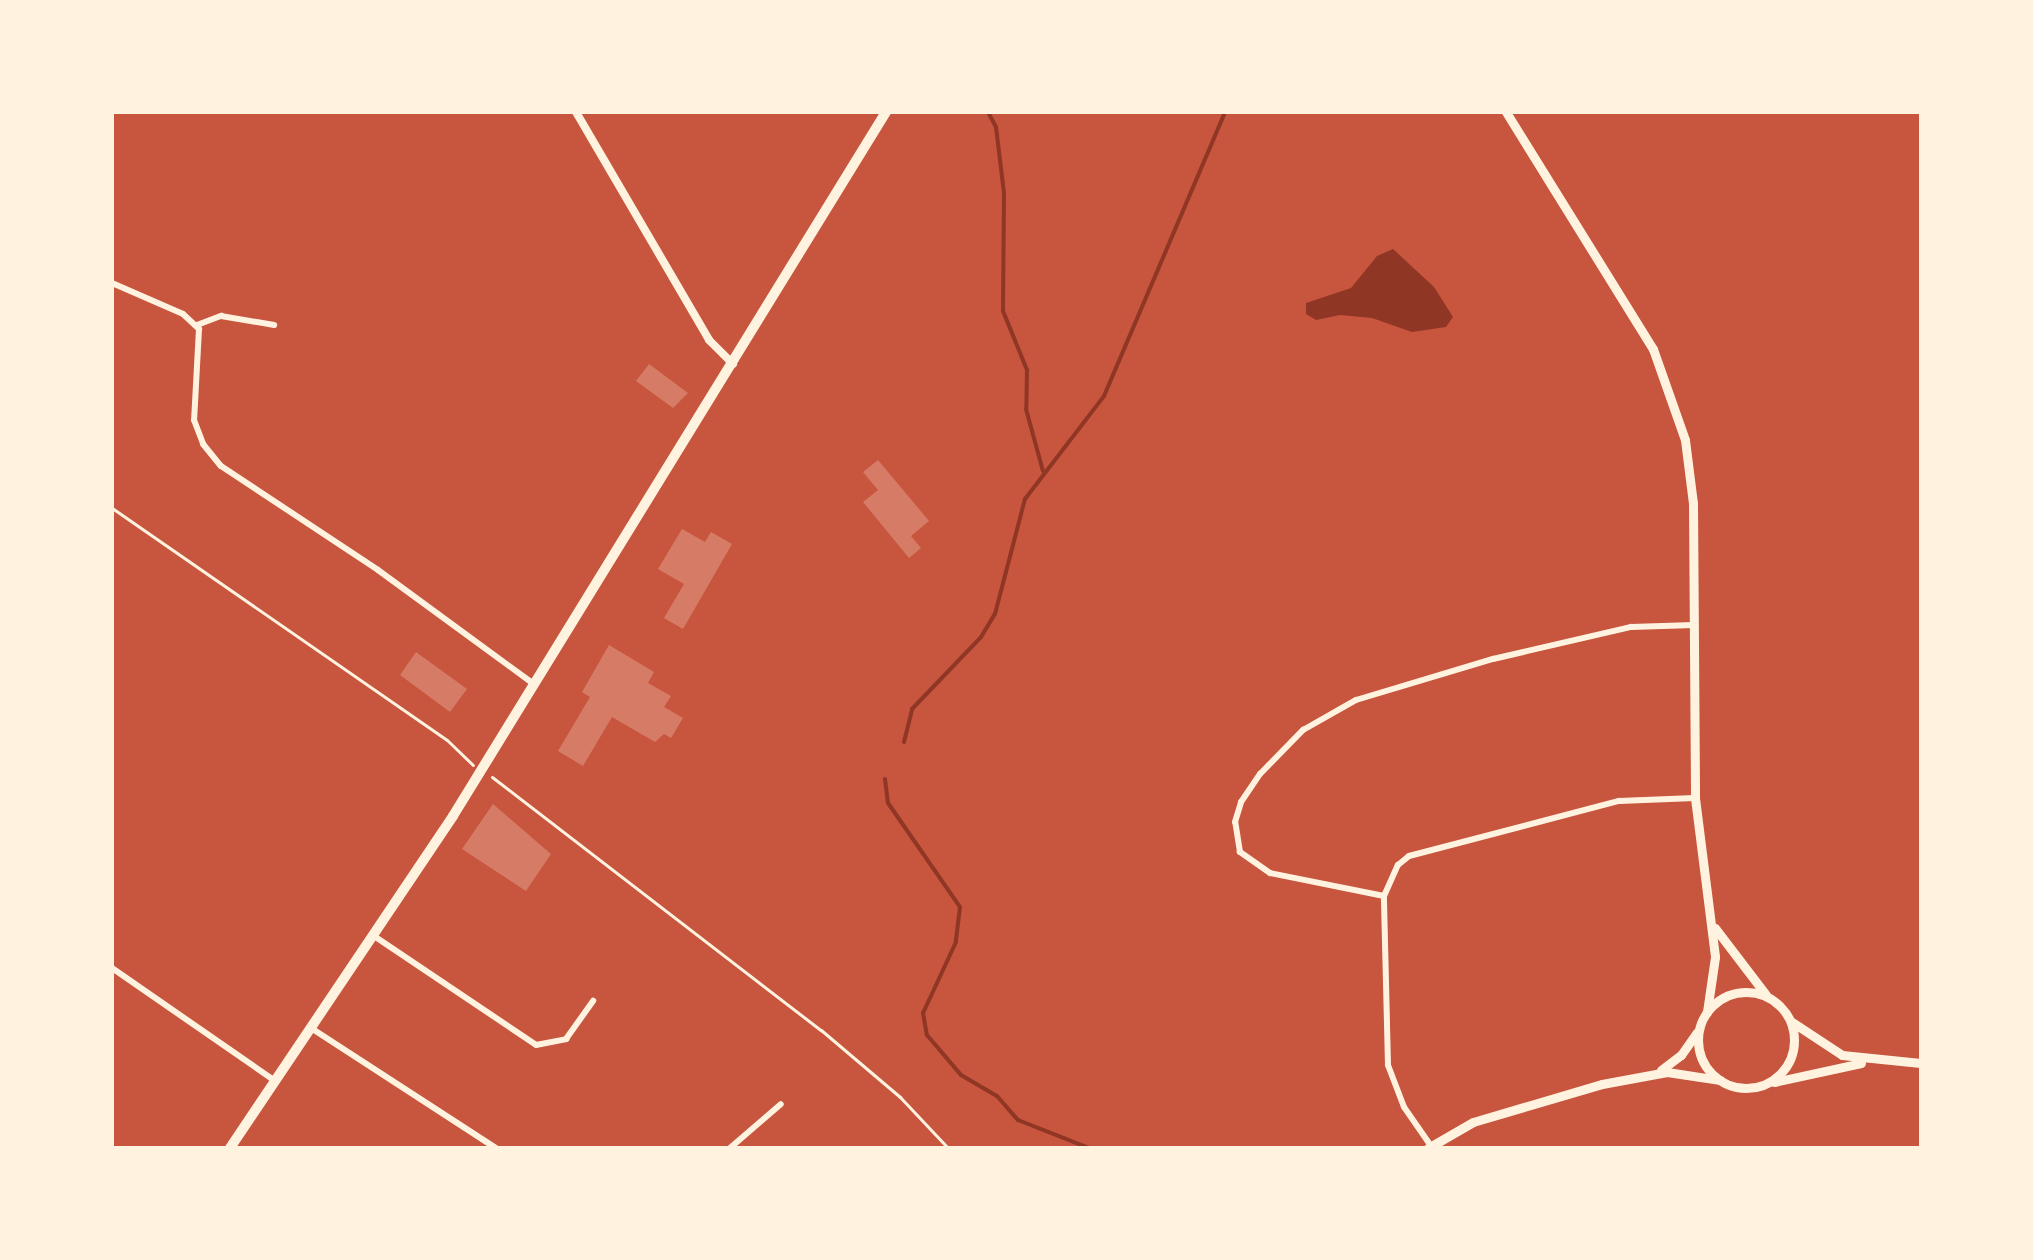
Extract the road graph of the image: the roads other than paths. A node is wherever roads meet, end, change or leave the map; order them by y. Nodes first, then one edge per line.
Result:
1 (576, 112) edge
2 (886, 112) edge
3 (1506, 112) edge
4 (112, 283) edge
5 (197, 325) junction
6 (274, 325) dead end
7 (733, 364) junction
8 (1694, 625) junction
9 (535, 684) junction
10 (1695, 798) junction
11 (1384, 896) junction
12 (1711, 918) junction
13 (374, 936) junction
14 (112, 968) edge
15 (1772, 1000) junction
16 (593, 1001) dead end
17 (1707, 1012) junction
18 (1787, 1017) junction
19 (1700, 1026) junction
20 (311, 1028) junction
21 (1872, 1062) junction
22 (1921, 1063) edge
23 (1655, 1073) junction
24 (1720, 1080) junction
25 (275, 1081) junction
26 (1763, 1085) junction
27 (781, 1104) dead end
28 (1429, 1147) edge
29 (230, 1148) edge
30 (496, 1148) edge
31 (730, 1148) edge

1 - 7 street
2 - 7 main road
3 - 8 main road
4 - 5 street
5 - 6 street
5 - 9 street
7 - 9 main road
8 - 10 main road
8 - 11 street
9 - 13 main road
10 - 11 street
10 - 12 main road
11 - 28 street
12 - 15 main road
12 - 17 main road
13 - 16 street
13 - 20 main road
14 - 25 street
15 - 17 main road
15 - 18 main road
17 - 19 main road
18 - 21 main road
18 - 26 main road
19 - 23 main road
19 - 24 main road
20 - 25 main road
20 - 30 street
21 - 22 main road
21 - 26 main road
23 - 24 main road
23 - 28 main road
24 - 26 main road
25 - 29 main road
27 - 31 street

